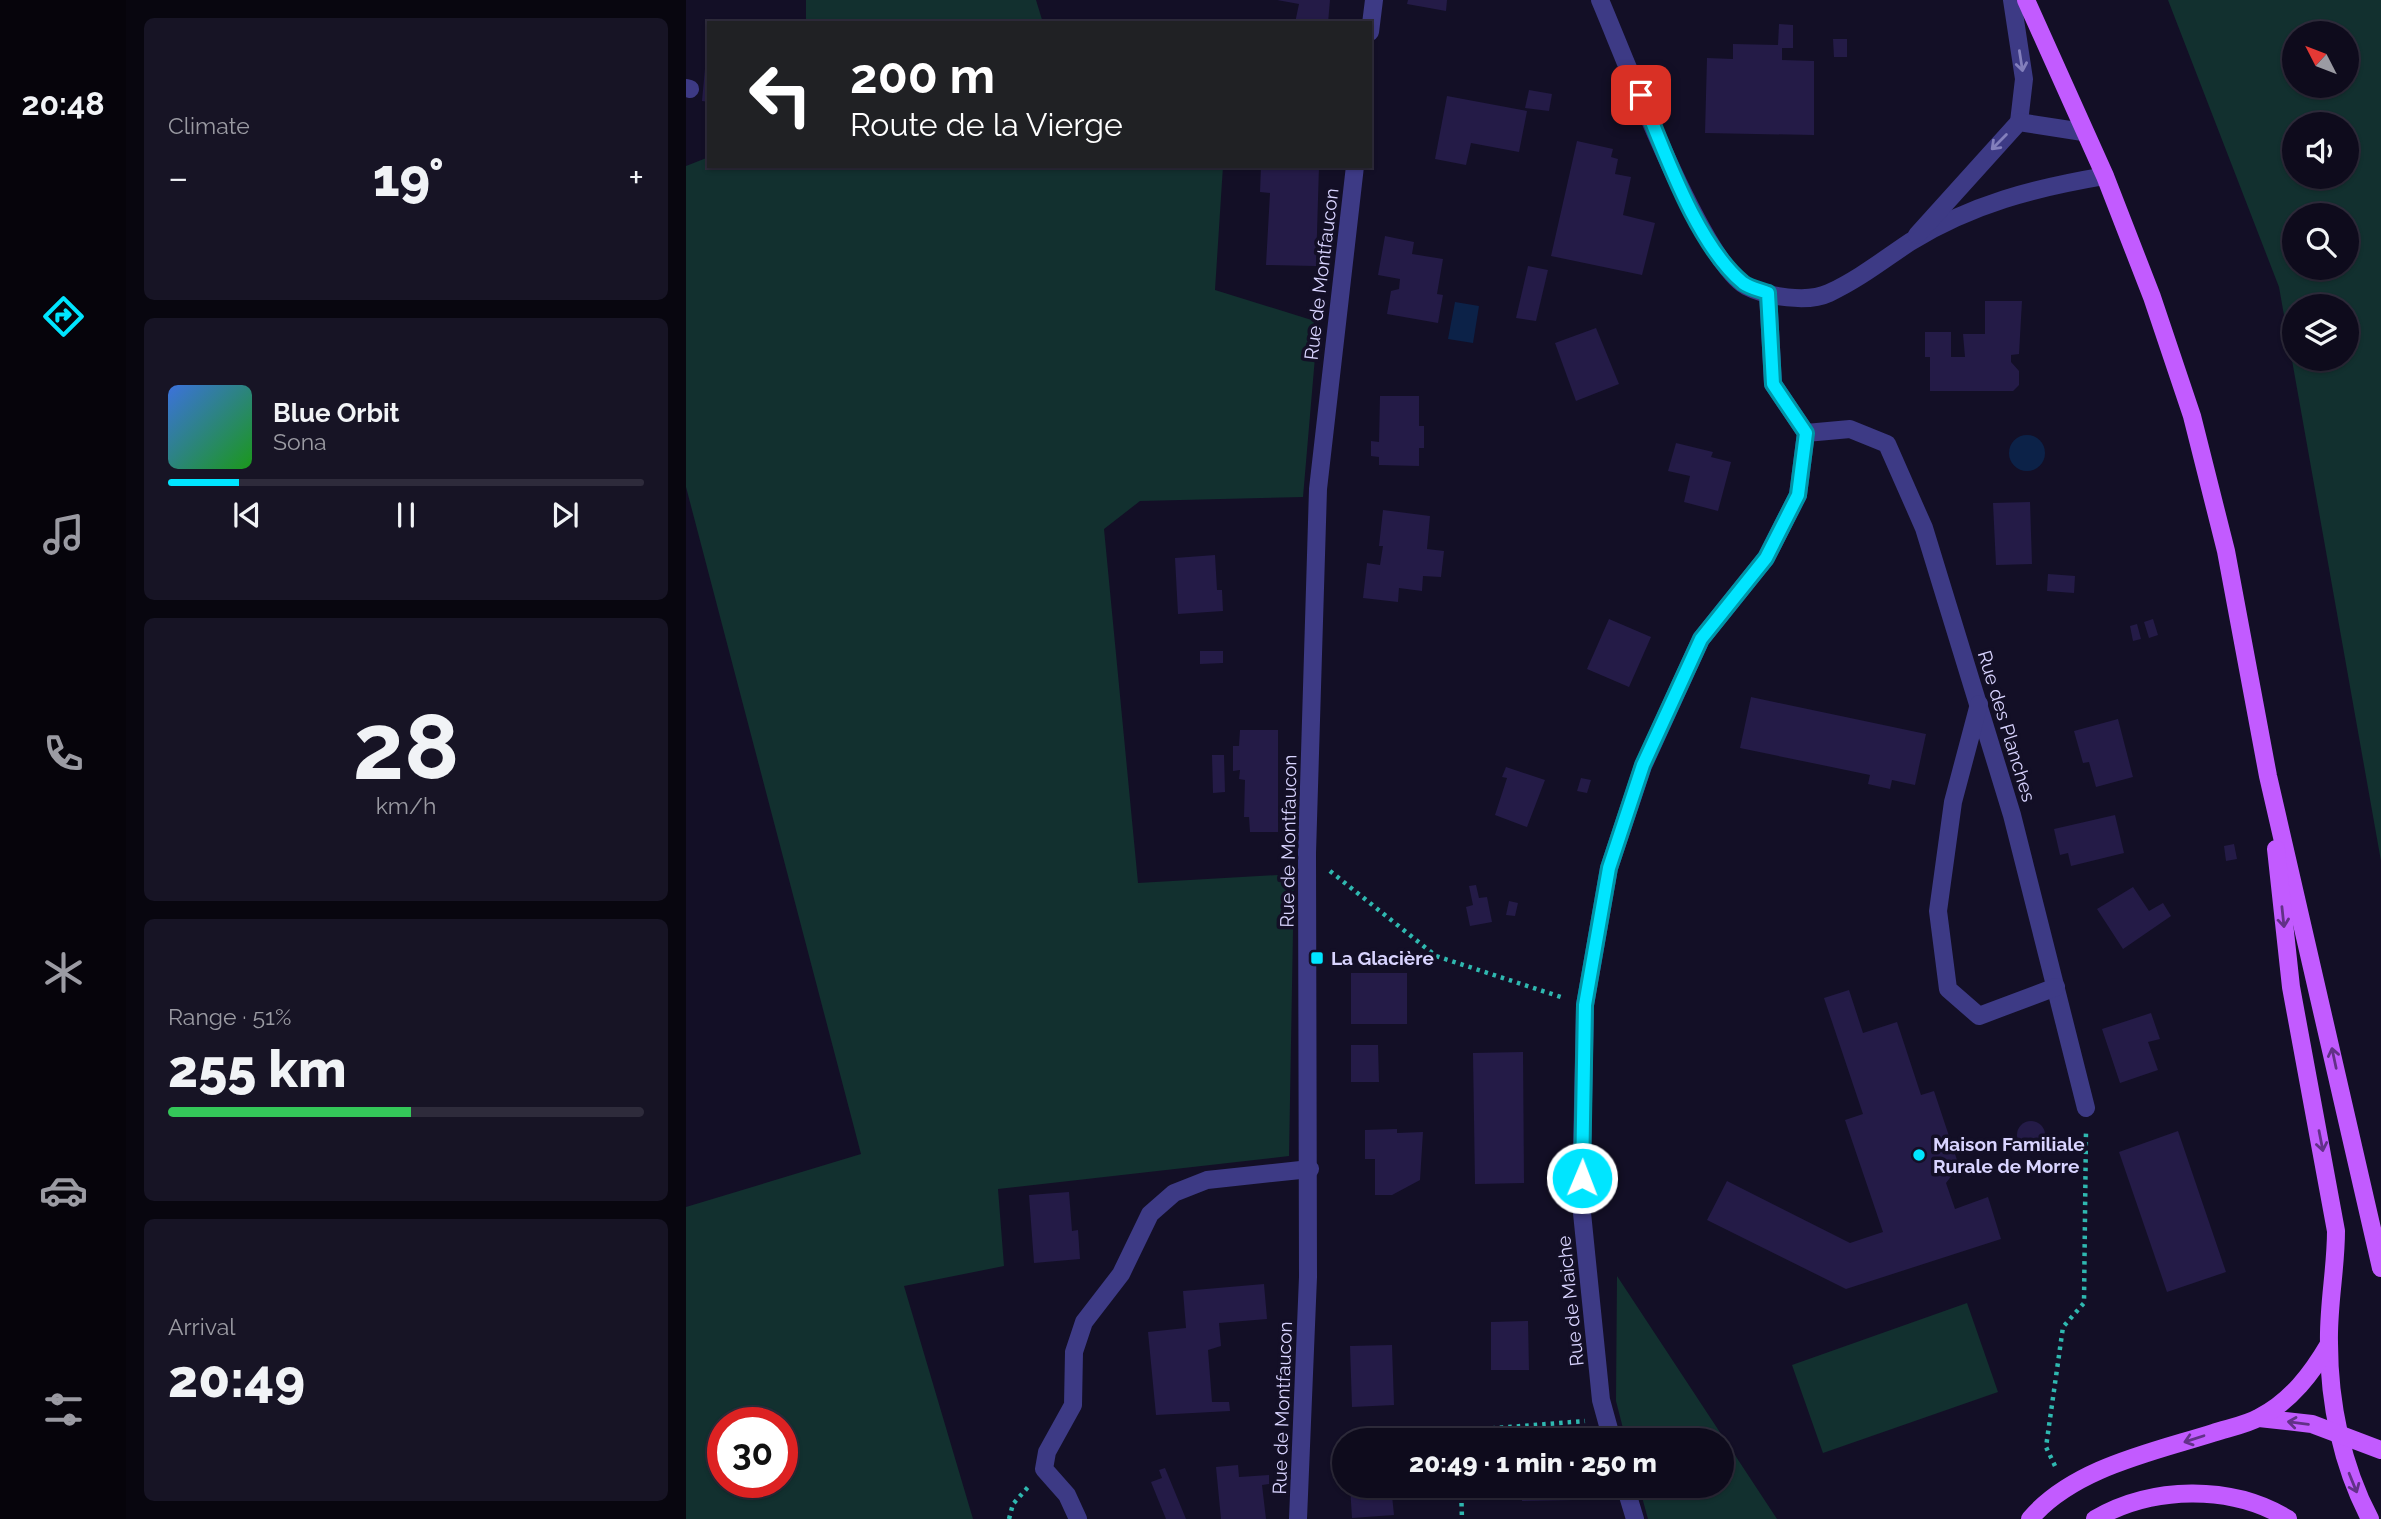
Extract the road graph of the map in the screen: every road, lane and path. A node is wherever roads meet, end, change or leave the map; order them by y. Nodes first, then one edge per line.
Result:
1 (1374, 0) edge
2 (1600, 0) edge
3 (2012, 0) edge
4 (2026, 0) edge
5 (1371, 21) edge
6 (2019, 122) junction
7 (2083, 132) junction
8 (1355, 168) edge
9 (2105, 176) junction
10 (1910, 242) junction
11 (1768, 293) junction
12 (1806, 433) junction
13 (1979, 704) junction
14 (2268, 776) junction
15 (1307, 853) junction
16 (2056, 987) junction
17 (1585, 1005) junction
18 (2086, 1108) joint
19 (1310, 1169) junction
20 (2381, 1268) edge
21 (2329, 1344) junction
22 (2259, 1418) junction
23 (1606, 1420) junction
24 (1498, 1428) edge
25 (1608, 1428) edge
26 (2341, 1433) junction
27 (2381, 1450) edge
28 (1044, 1469) junction
29 (2066, 1489) junction
30 (1461, 1498) edge
31 (1629, 1498) edge
32 (1009, 1519) edge
33 (1078, 1519) edge
34 (1298, 1519) edge
35 (1462, 1519) edge
36 (1635, 1519) edge
37 (2030, 1519) edge
38 (2095, 1519) edge
39 (2288, 1519) edge
40 (2370, 1519) edge

1 - 5 street
2 - 11 street
3 -> 6 street
4 - 7 main road
6 - 7 street
6 -> 10 street
7 - 9 main road
8 - 15 street, Rue de Montfaucon
9 - 10 street
9 - 14 main road
10 - 11 street
11 - 12 street
12 - 13 street, Rue des Planches
12 - 17 street, Rue de Maiche
13 - 16 street, Rue des Planches
13 - 16 street
20 -> 14 main road
14 -> 21 main road
15 - 17 path
15 - 19 street, Rue de Montfaucon
16 - 18 street, Rue des Planches
17 - 23 street, Rue de Maiche
18 - 29 path
19 - 28 street
19 - 34 street, Rue de Montfaucon
21 - 22 main road
21 - 26 main road
26 -> 22 main road
22 -> 29 main road
23 - 24 path
23 - 25 street, Rue de Maiche
26 - 27 main road
26 -> 40 main road
28 - 32 path
28 - 33 street
29 - 37 main road
30 - 35 path
31 - 36 street
38 - 39 main road

